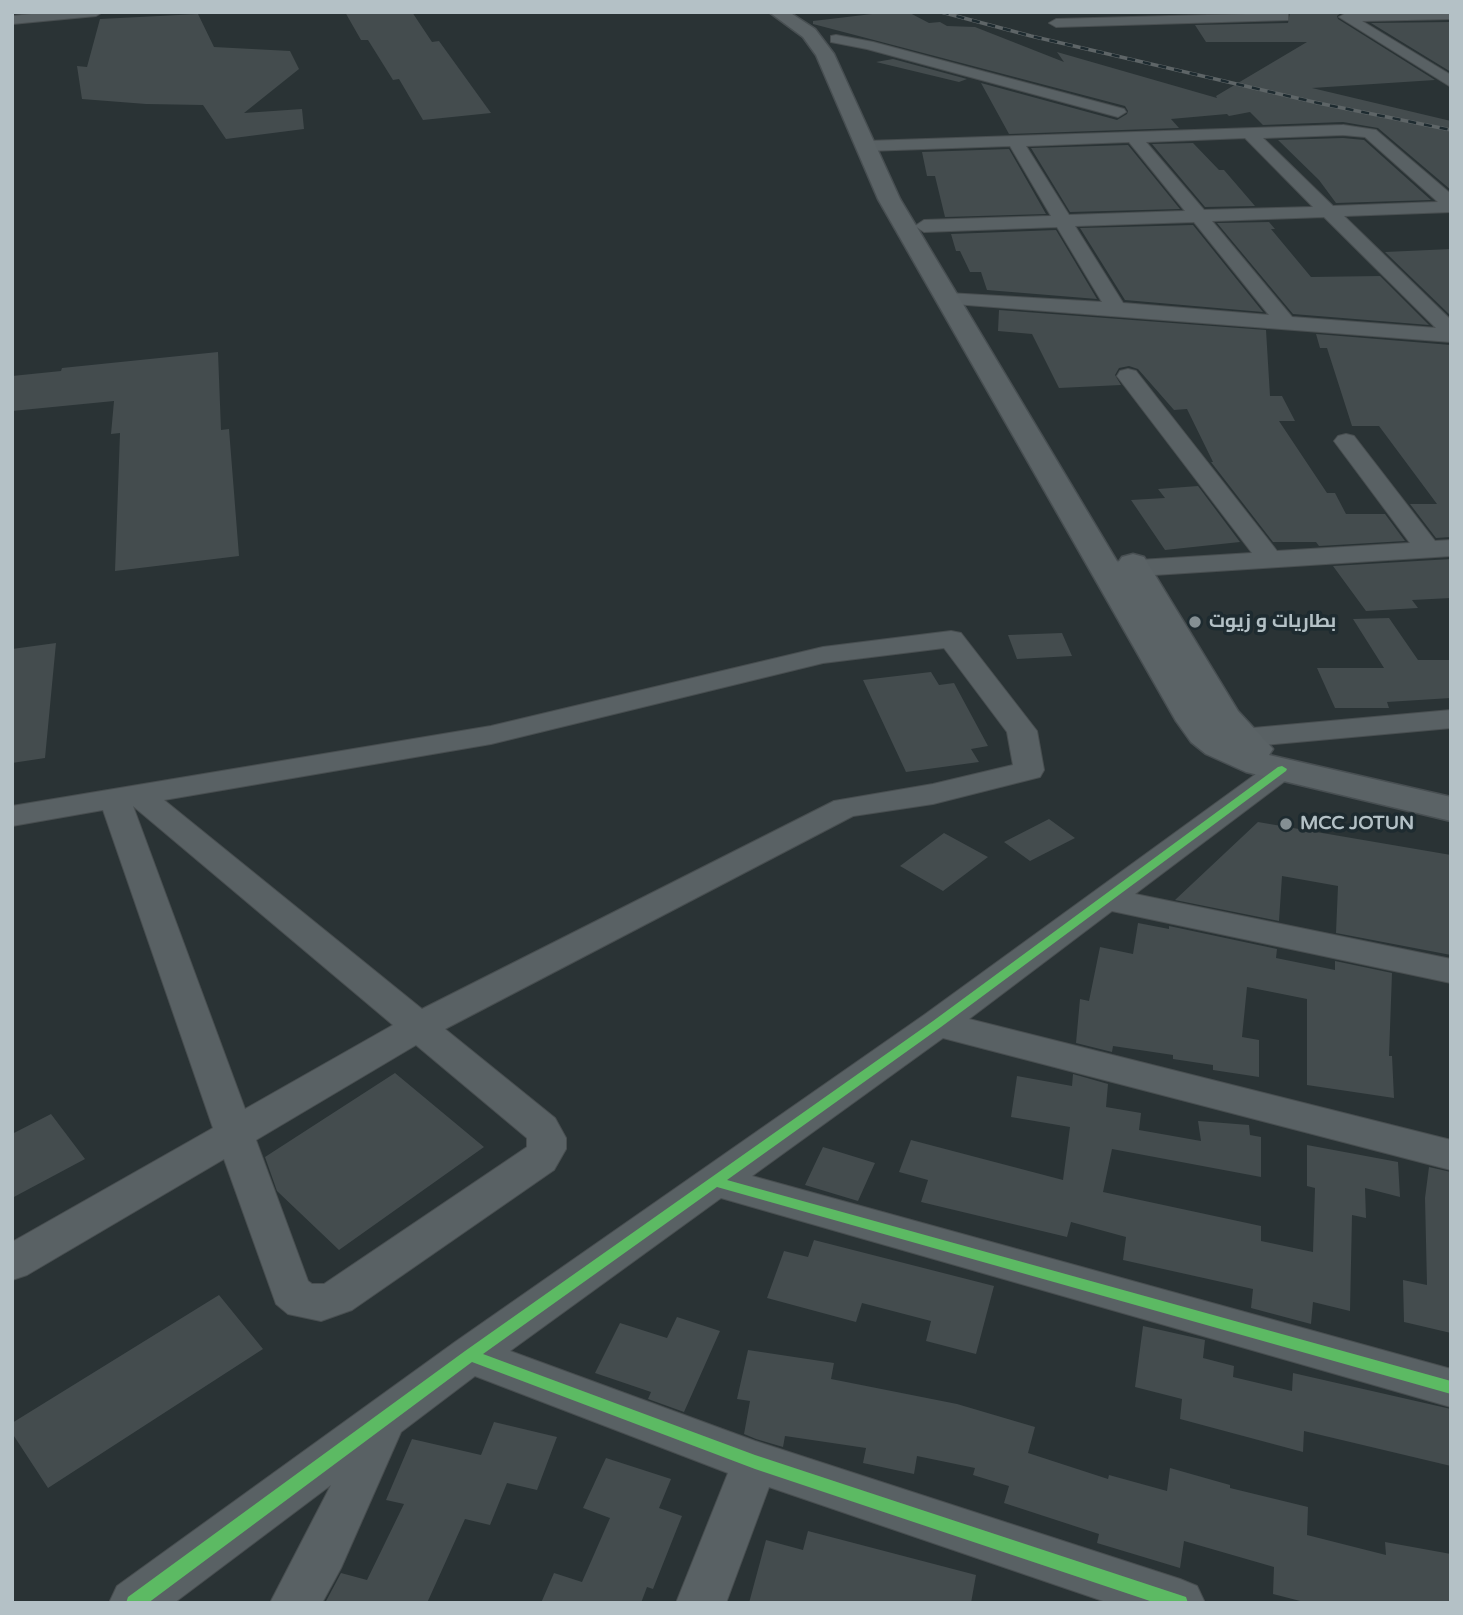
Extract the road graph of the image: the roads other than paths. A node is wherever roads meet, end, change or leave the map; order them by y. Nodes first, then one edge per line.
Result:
1 (96, 12) edge
2 (777, 12) edge
3 (797, 12) edge
4 (1277, 12) edge
5 (1451, 15) edge
6 (12, 20) edge
7 (1056, 23) dead end
8 (836, 39) junction
9 (1451, 82) edge
10 (1118, 112) dead end
11 (1249, 133) junction
12 (1133, 137) junction
13 (1016, 141) junction
14 (877, 145) junction
15 (1451, 205) edge
16 (1326, 211) junction
17 (1200, 216) junction
18 (1064, 221) junction
19 (924, 226) junction
20 (959, 300) junction
21 (1116, 309) junction
22 (1286, 323) junction
23 (1451, 334) edge
24 (1128, 376) dead end
25 (1346, 441) dead end
26 (1439, 549) edge
27 (1270, 559) junction
28 (1136, 568) junction
29 (1106, 570) junction
30 (1451, 719) edge
31 (1242, 737) junction
32 (1282, 769) junction
33 (127, 797) junction
34 (1451, 809) edge
35 (12, 816) edge
36 (1107, 899) junction
37 (1451, 971) edge
38 (937, 1024) junction
39 (418, 1027) junction
40 (236, 1135) junction
41 (1451, 1155) edge
42 (714, 1181) junction
43 (12, 1263) edge
44 (470, 1355) junction
45 (1451, 1388) edge
46 (383, 1420) junction
47 (755, 1462) junction
48 (134, 1603) edge
49 (295, 1603) edge
50 (701, 1603) edge
51 (1180, 1603) edge

1 - 6 street
2 - 14 main road
3 - 8 main road
4 - 7 street
5 - 9 street
8 - 10 street
8 - 14 main road
11 - 12 street
11 - 15 street
11 - 16 street
12 - 13 street
12 - 17 street
13 - 14 street
13 - 18 street
14 - 19 main road
14 - 20 main road
15 - 16 street
16 - 17 street
16 - 23 street
17 - 18 street
17 - 22 street
18 - 19 street
18 - 21 street
19 - 20 main road
20 - 21 street
20 - 28 main road
20 - 29 main road
21 - 22 street
22 - 23 street
24 - 27 street
25 - 26 street
26 - 27 street
27 - 28 street
28 - 29 street
28 - 31 main road
29 - 32 main road
30 - 31 street
31 - 32 main road
32 - 34 main road
32 - 36 street
33 - 35 street
33 - 39 street
33 - 39 street
33 - 40 street
36 - 37 street
36 - 38 street
38 - 41 street
38 - 42 street
39 - 40 street
39 - 40 street
40 - 43 street
42 - 44 street
42 - 45 street
44 - 46 street
44 - 47 street
46 - 48 street
46 - 49 street
47 - 50 street
47 - 51 street

